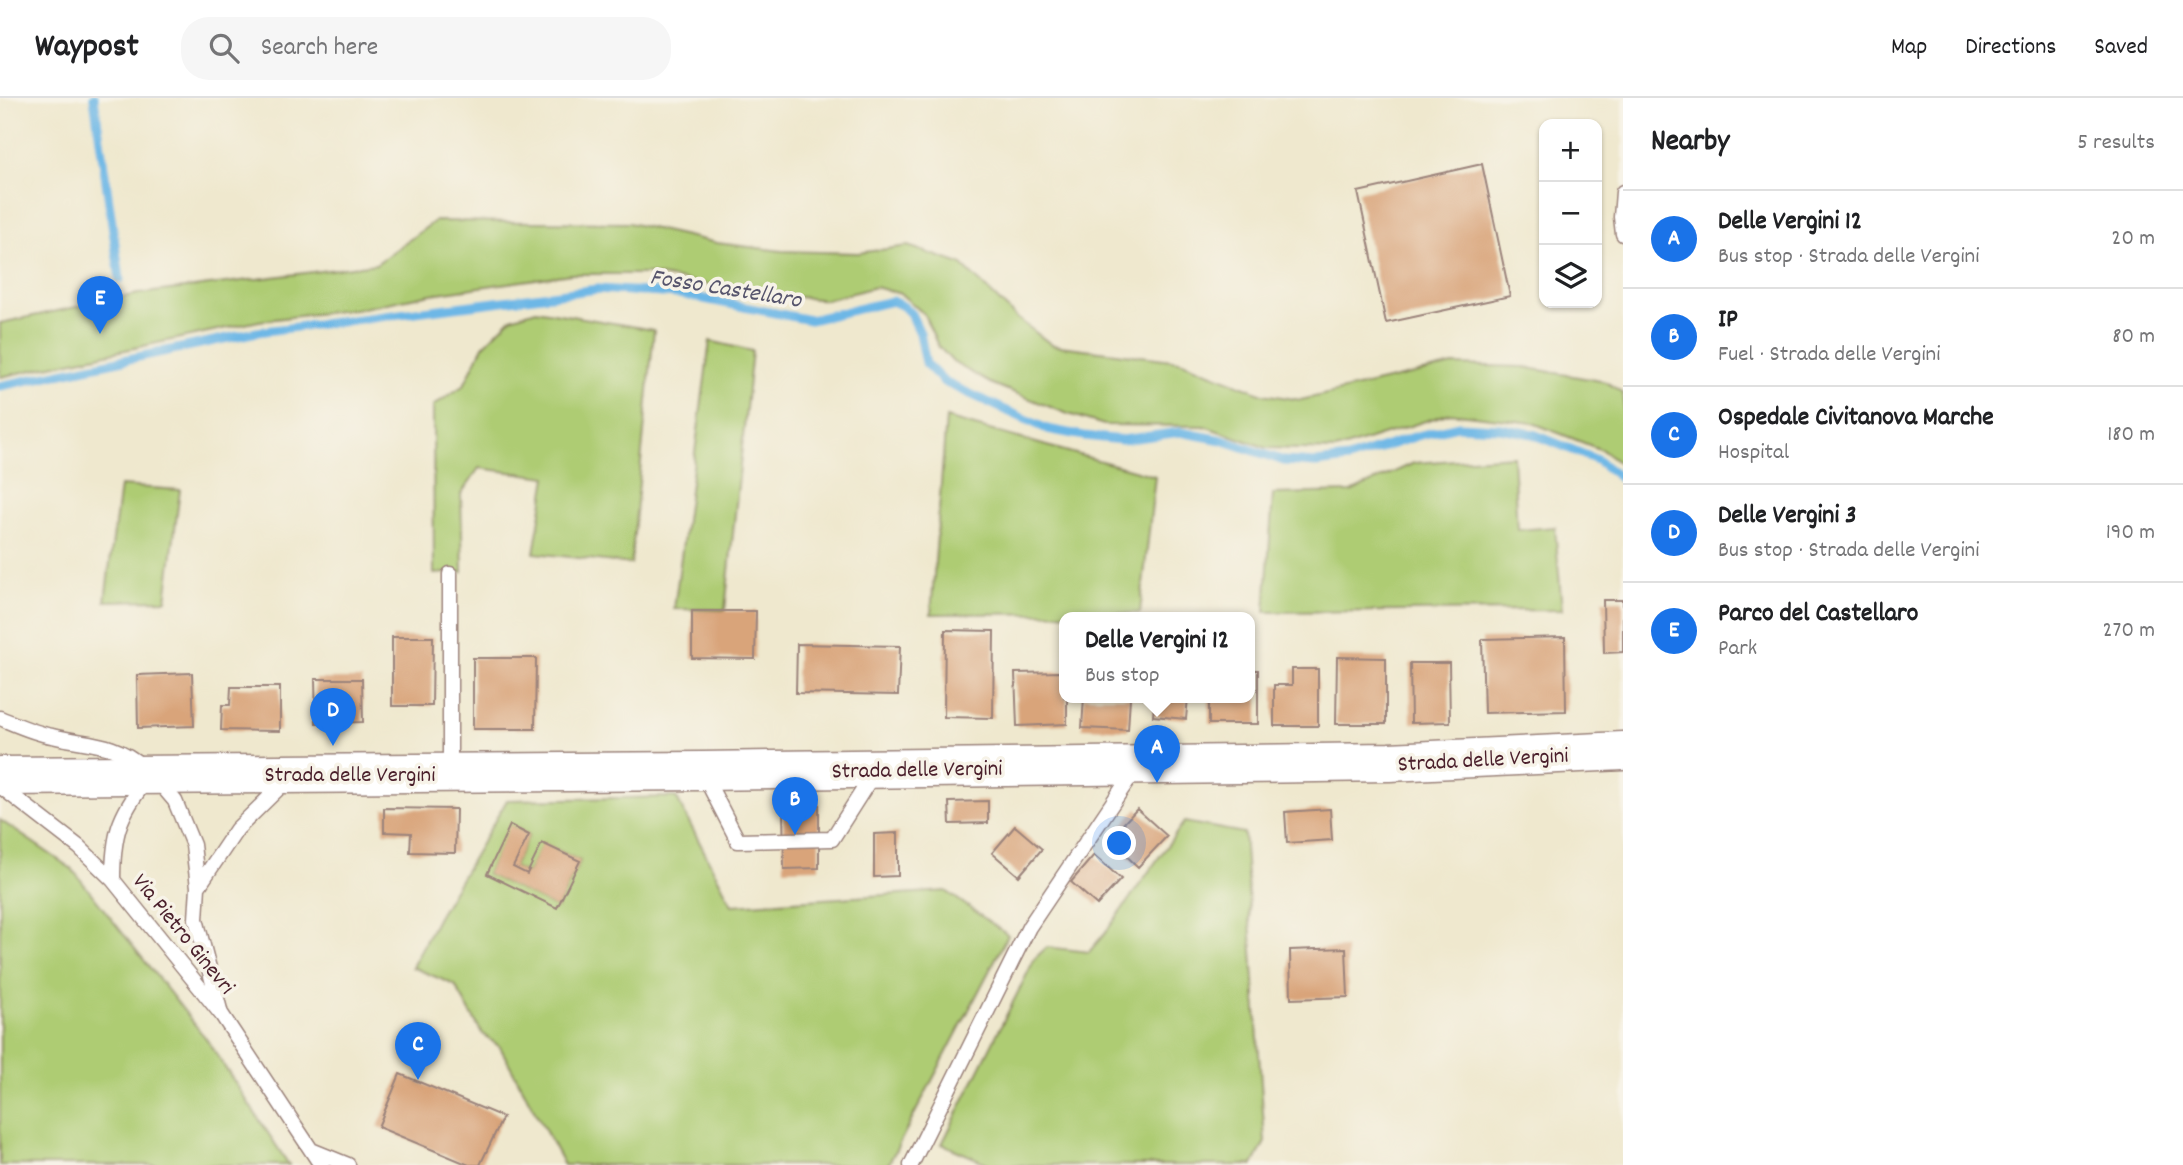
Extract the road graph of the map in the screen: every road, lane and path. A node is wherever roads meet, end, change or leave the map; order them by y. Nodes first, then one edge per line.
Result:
1 (1623, 192) edge
2 (1623, 234) edge
3 (450, 574) dead end
4 (0, 718) edge
5 (1623, 751) edge
6 (1139, 765) junction
7 (877, 769) junction
8 (702, 771) junction
9 (450, 772) junction
10 (151, 774) junction
11 (293, 774) junction
12 (0, 776) edge
13 (0, 786) edge
14 (113, 880) junction
15 (198, 887) junction
16 (222, 1015) junction
17 (311, 1150) junction
18 (321, 1165) edge
19 (348, 1165) edge
20 (911, 1165) edge

1 - 2 lane
3 - 9 lane
4 - 10 lane
5 - 6 main road, Strada delle Vergini
6 - 7 main road, Strada delle Vergini
6 - 20 lane
7 - 8 main road, Strada delle Vergini
7 - 8 lane
8 - 9 main road, Strada delle Vergini
9 - 11 main road, Strada delle Vergini
10 - 11 main road, Strada delle Vergini
10 - 12 main road, Strada delle Vergini
10 - 14 lane, Via Pietro Ginevri
10 - 15 lane, Via Pietro Ginevri
11 - 15 lane, Via Pietro Ginevri
13 - 14 lane, Via Pietro Ginevri
14 - 16 lane, Via Pietro Ginevri
15 - 16 lane, Via Pietro Ginevri
16 - 17 lane, Via Pietro Ginevri
17 - 18 lane, Via Pietro Ginevri
17 - 19 lane

